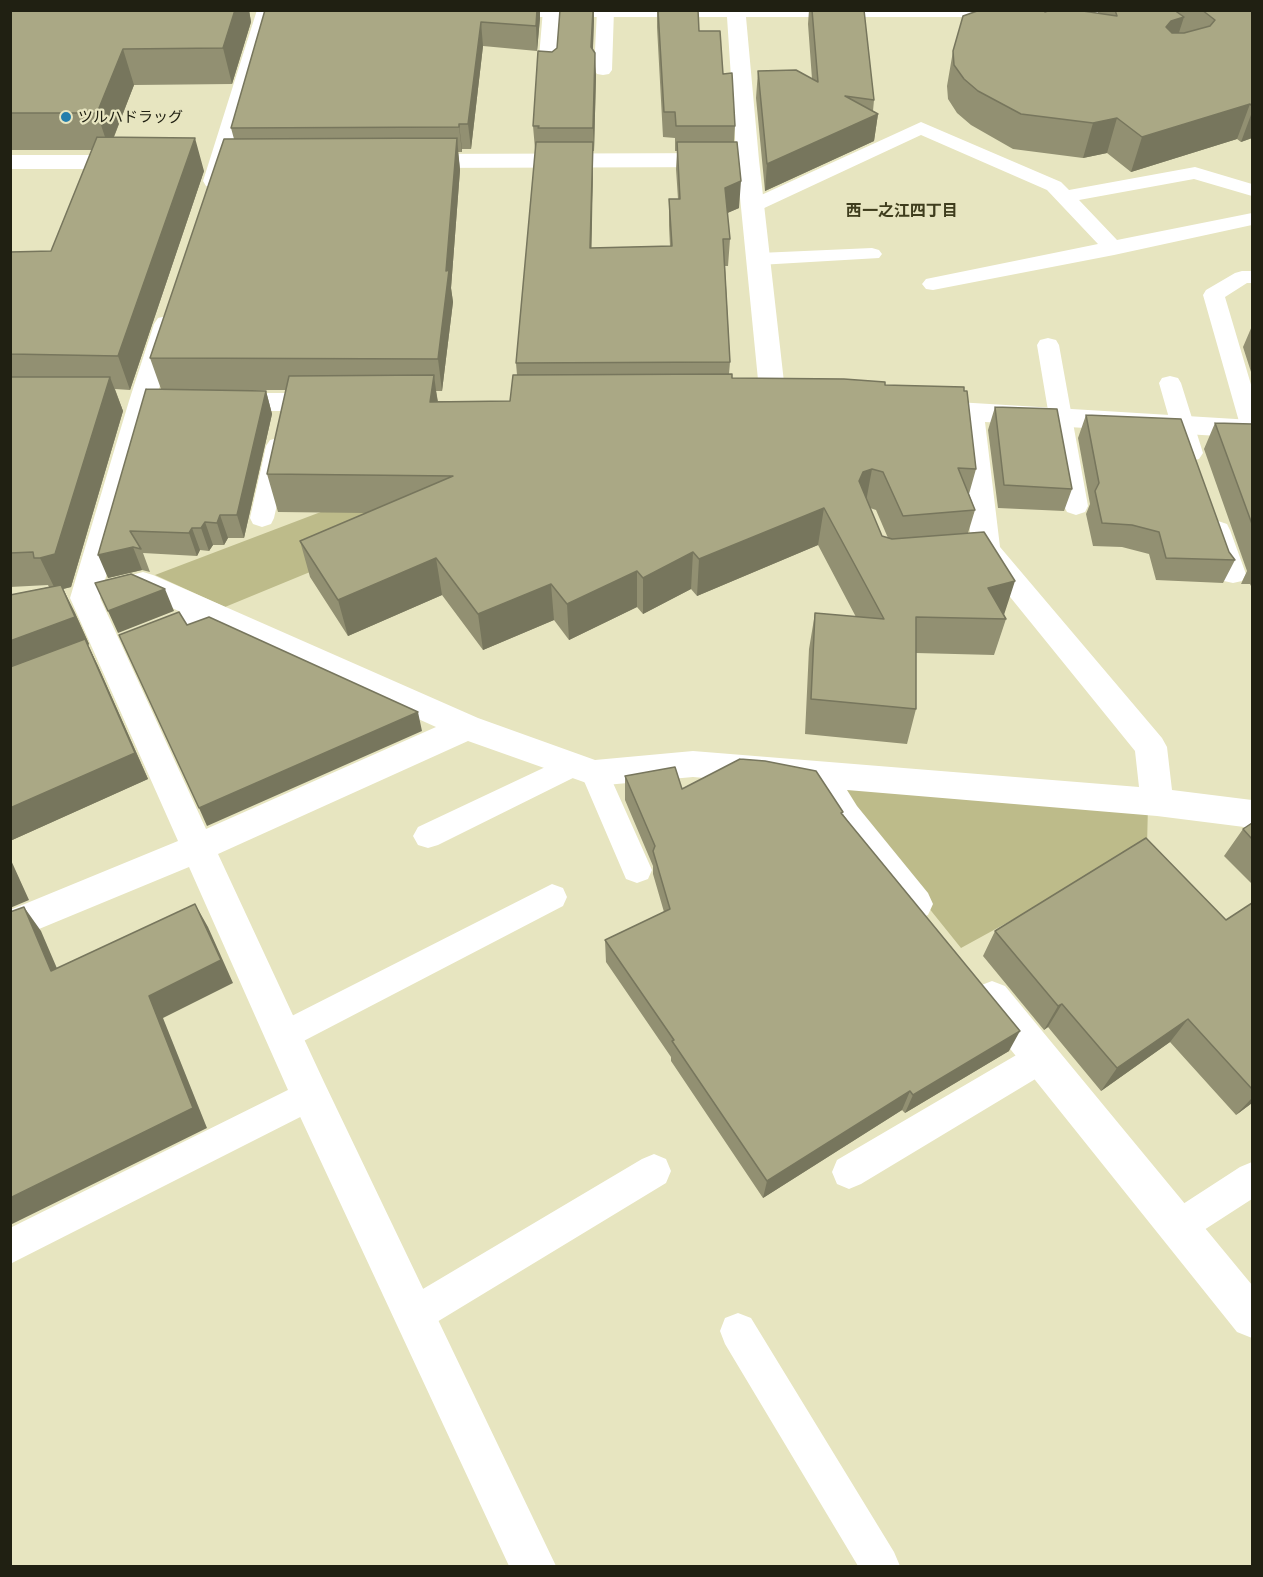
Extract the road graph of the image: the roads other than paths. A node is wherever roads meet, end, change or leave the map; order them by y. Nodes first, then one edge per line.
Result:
1 (267, 10) edge
2 (481, 11) edge
3 (606, 11) edge
4 (736, 11) edge
5 (1133, 11) edge
6 (1169, 11) edge
7 (551, 12) edge
8 (1150, 23) edge
9 (547, 69) edge
10 (603, 70) dead end
11 (748, 160) junction
12 (388, 161) edge
13 (10, 162) edge
14 (151, 162) edge
15 (1252, 190) edge
16 (1065, 197) junction
17 (753, 206) junction
18 (206, 207) edge
19 (1252, 219) edge
20 (1114, 249) junction
21 (872, 254) dead end
22 (759, 259) junction
23 (1252, 277) edge
24 (933, 284) dead end
25 (176, 298) edge
26 (1048, 345) dead end
27 (1170, 383) dead end
28 (198, 401) edge
29 (773, 401) edge
30 (288, 402) junction
31 (347, 402) edge
32 (901, 408) edge
33 (971, 412) junction
34 (1061, 417) junction
35 (1182, 425) junction
36 (1252, 427) edge
37 (1200, 478) edge
38 (1076, 506) dead end
39 (1211, 510) edge
40 (262, 518) dead end
41 (1233, 574) edge
42 (74, 601) junction
43 (207, 611) junction
44 (98, 655) junction
45 (467, 727) junction
46 (584, 769) junction
47 (820, 775) junction
48 (1157, 802) junction
49 (1252, 814) edge
50 (428, 836) dead end
51 (198, 848) junction
52 (637, 870) dead end
53 (552, 897) dead end
54 (10, 926) edge
55 (935, 928) edge
56 (973, 974) edge
57 (284, 1036) junction
58 (1041, 1058) junction
59 (310, 1095) junction
60 (654, 1171) dead end
61 (849, 1172) dead end
62 (1252, 1179) edge
63 (1178, 1227) junction
64 (10, 1247) edge
65 (414, 1316) junction
66 (1252, 1317) edge
67 (738, 1331) dead end
68 (533, 1566) edge
69 (880, 1566) edge

1 - 18 street
2 - 7 street
3 - 4 street
3 - 7 street
3 - 10 lane
4 - 5 street
4 - 11 street
5 - 6 street
5 - 8 lane
7 - 9 lane
11 - 12 street
11 - 17 street
13 - 14 street
15 - 16 lane
16 - 17 lane
16 - 20 lane
17 - 22 street
19 - 20 lane
20 - 24 lane
21 - 22 lane
22 - 29 street
23 - 36 lane
25 - 42 street
26 - 34 lane
27 - 35 lane
28 - 30 street
30 - 31 street
30 - 40 lane
32 - 33 street
33 - 34 street
33 - 48 street
34 - 35 street
34 - 38 lane
35 - 36 street
35 - 37 lane
39 - 41 lane
42 - 43 street
42 - 44 street
43 - 44 lane
43 - 45 street
44 - 51 street
45 - 46 street
45 - 51 street
46 - 47 street
46 - 50 lane
46 - 52 lane
47 - 48 street
47 - 55 street
48 - 49 street
51 - 54 street
51 - 57 street
53 - 57 lane
56 - 58 street
57 - 59 street
58 - 61 lane
58 - 63 street
59 - 64 lane
59 - 65 street
60 - 65 lane
62 - 63 lane
63 - 66 street
65 - 68 street
67 - 69 lane

